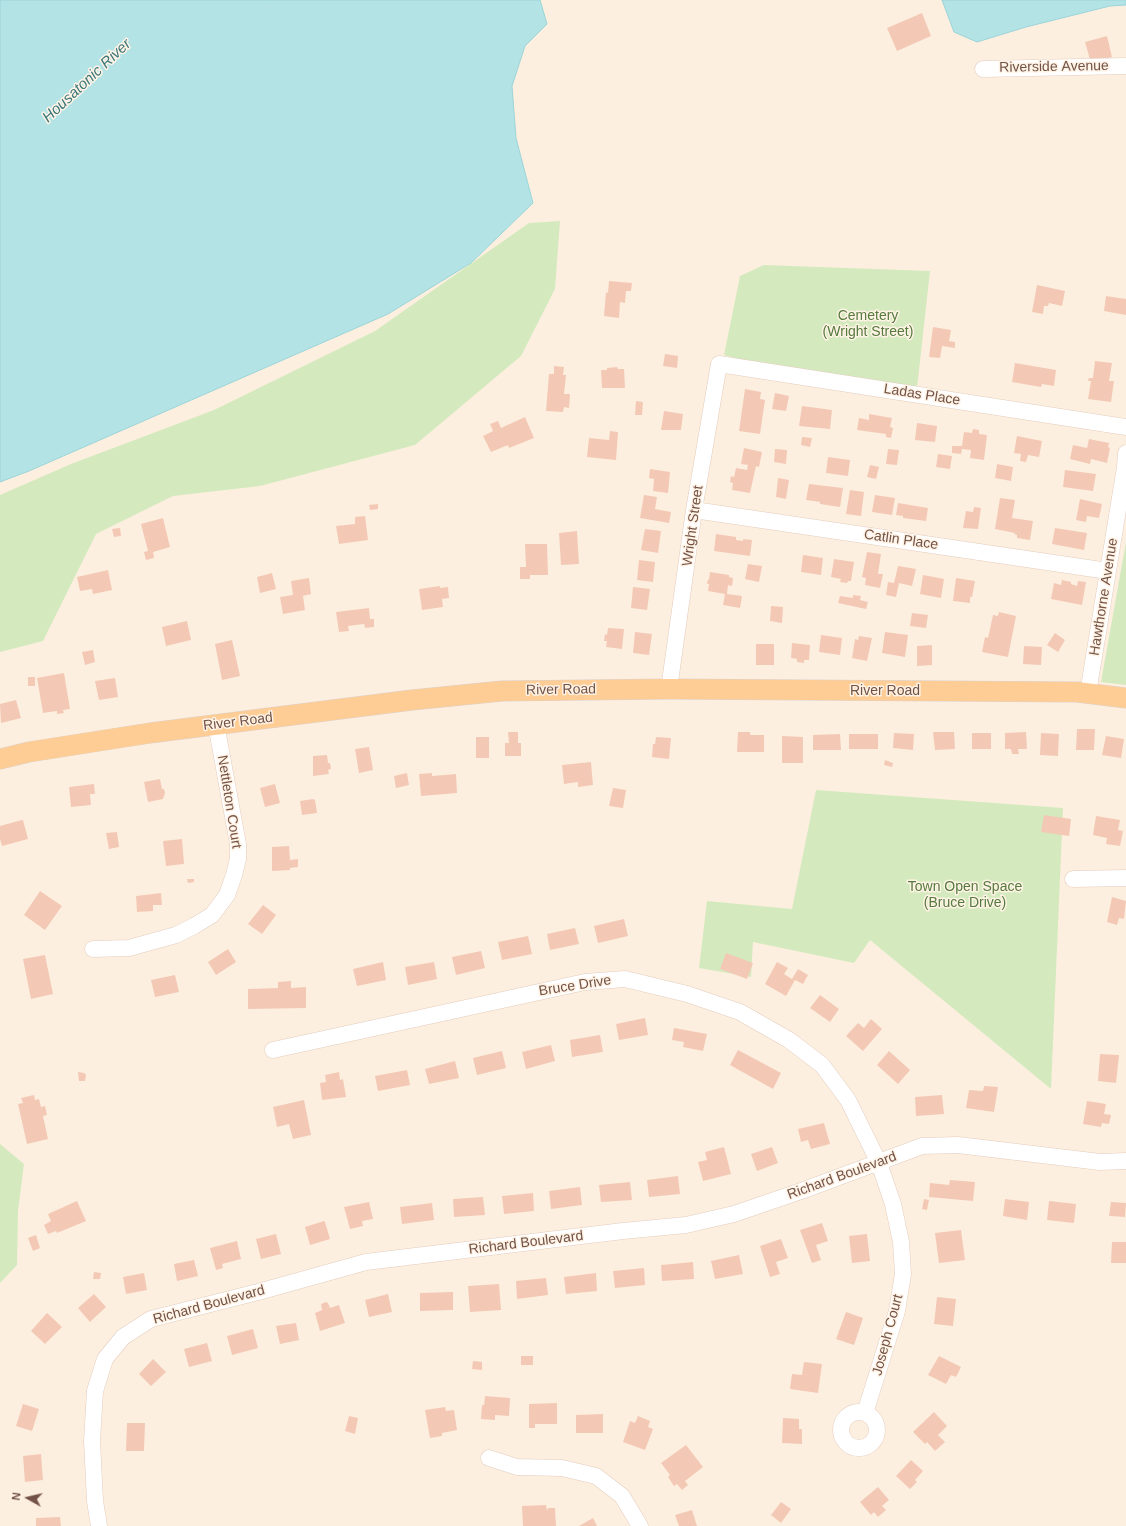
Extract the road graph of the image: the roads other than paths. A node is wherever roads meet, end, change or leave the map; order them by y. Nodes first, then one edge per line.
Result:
1 (1126, 66) edge
2 (983, 69) dead end
3 (719, 364) joint
4 (1126, 427) edge
5 (1126, 453) edge
6 (694, 510) junction
7 (1108, 571) junction
8 (669, 689) junction
9 (1088, 693) junction
10 (1126, 698) edge
11 (216, 724) junction
12 (0, 760) edge
13 (1126, 878) edge
14 (1073, 879) dead end
15 (93, 949) dead end
16 (273, 1050) dead end
17 (1126, 1161) edge
18 (879, 1163) junction
19 (865, 1413) dead end
20 (489, 1458) dead end
21 (99, 1526) edge
22 (640, 1526) edge

1 - 2 street, Riverside Avenue
3 - 4 street, Ladas Place
3 - 6 street, Wright Street
5 - 7 street, Hawthorne Avenue
6 - 7 street, Catlin Place
6 - 8 street, Wright Street
7 - 9 street, Hawthorne Avenue
8 - 9 main road, River Road
8 - 11 main road, River Road
9 - 10 main road, River Road
11 - 12 main road, River Road
11 - 15 street, Nettleton Court
13 - 14 street
16 - 18 street, Bruce Drive
17 - 18 street, Richard Boulevard
18 - 19 street, Joseph Court
18 - 21 street, Richard Boulevard
20 - 22 street

